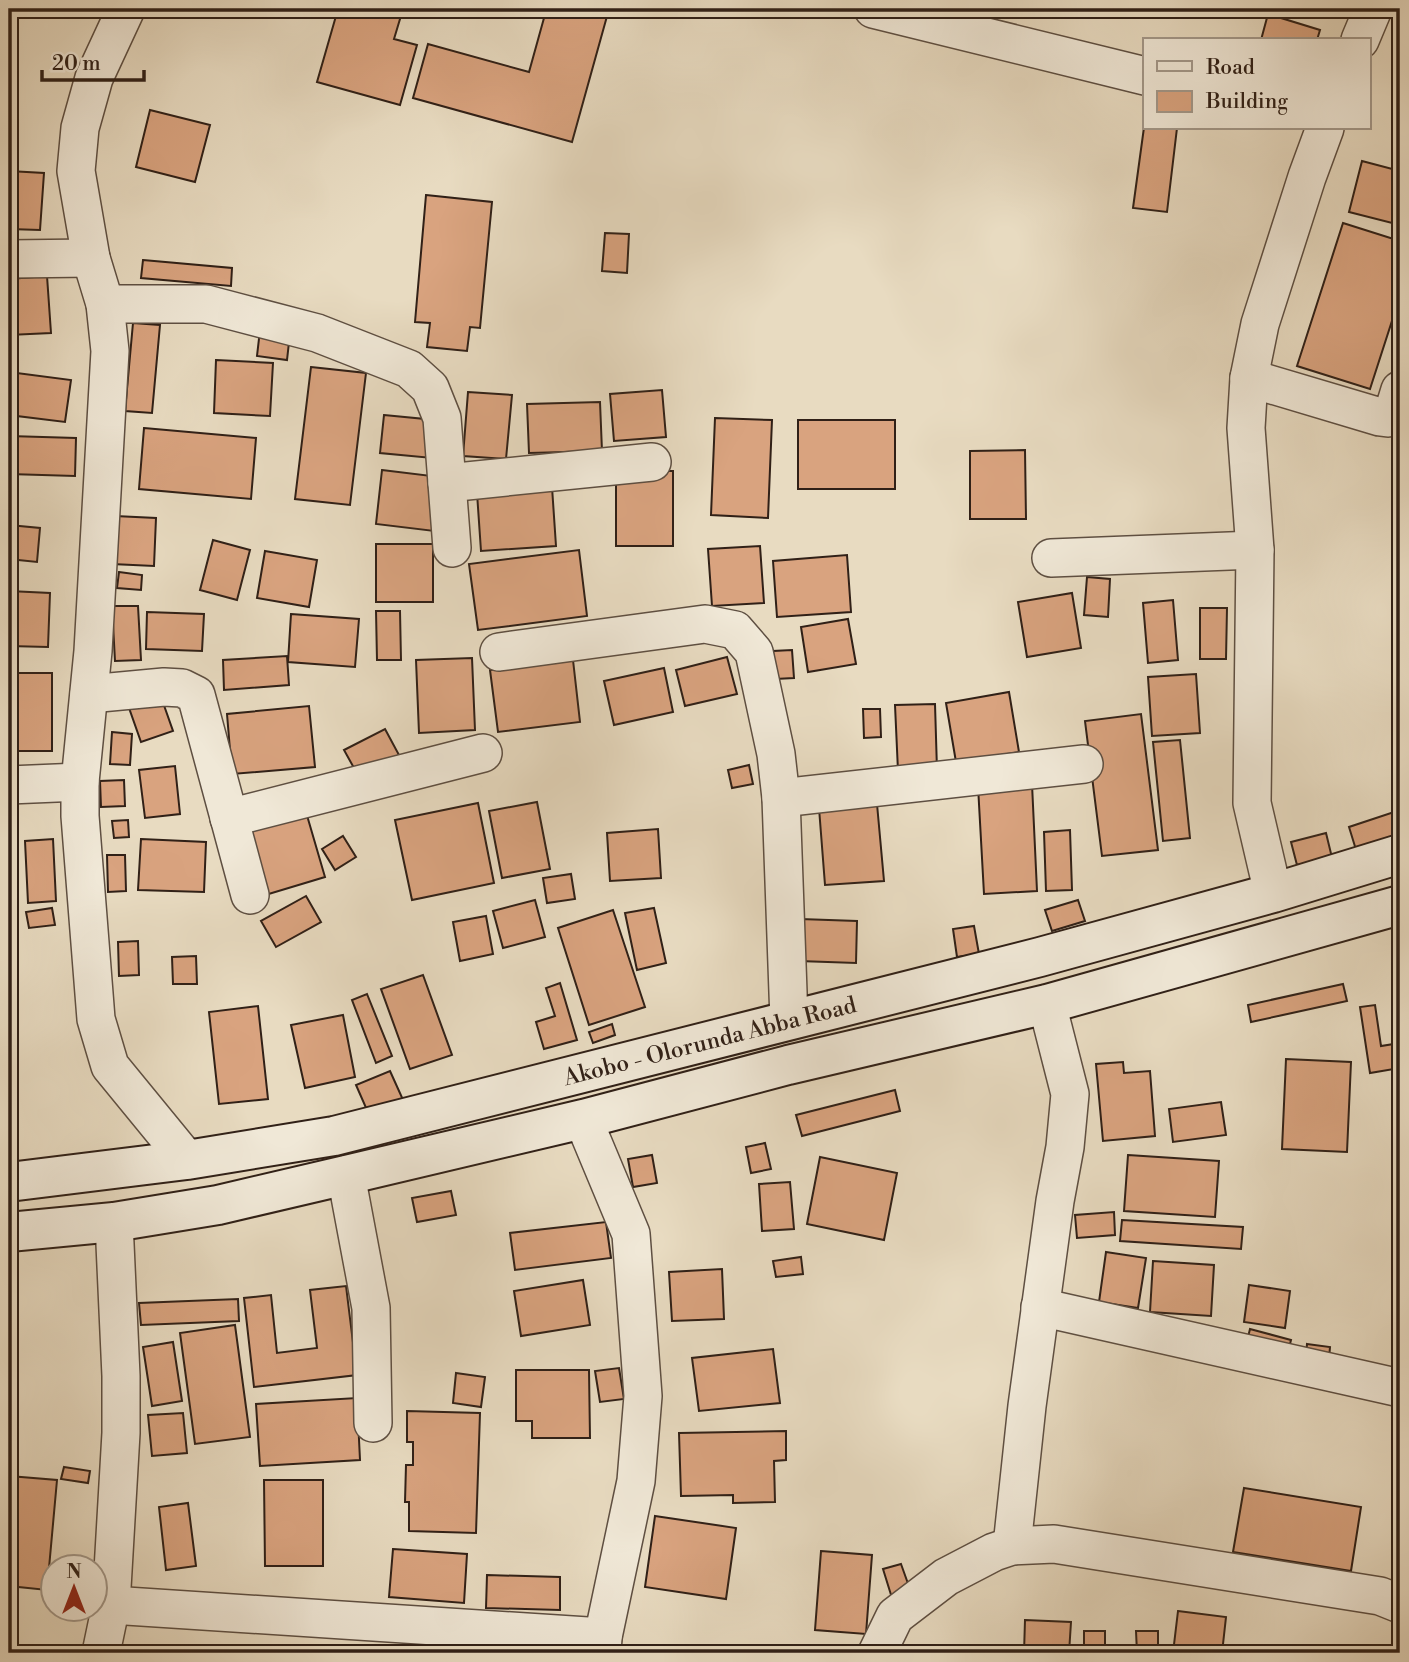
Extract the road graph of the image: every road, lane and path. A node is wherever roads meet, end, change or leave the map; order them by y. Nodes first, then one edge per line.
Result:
1 (126, 9) edge
2 (873, 9) edge
3 (1373, 9) edge
4 (1361, 38) edge
5 (1143, 76) edge
6 (1324, 130) edge
7 (91, 258) junction
8 (9, 259) edge
9 (105, 303) junction
10 (1249, 378) junction
11 (1400, 390) edge
12 (652, 462) dead end
13 (447, 483) junction
14 (452, 548) dead end
15 (1255, 550) junction
16 (1051, 558) dead end
17 (499, 652) dead end
18 (89, 694) junction
19 (483, 753) dead end
20 (1084, 764) dead end
21 (80, 782) junction
22 (9, 785) edge
23 (781, 798) junction
24 (229, 818) junction
25 (1400, 854) edge
26 (1273, 893) junction
27 (250, 895) dead end
28 (1400, 905) edge
29 (1047, 1004) junction
30 (789, 1020) junction
31 (583, 1119) junction
32 (187, 1160) junction
33 (346, 1175) junction
34 (9, 1182) edge
35 (114, 1222) junction
36 (9, 1232) edge
37 (1040, 1307) junction
38 (1400, 1388) edge
39 (373, 1423) dead end
40 (1012, 1546) junction
41 (1400, 1604) edge
42 (111, 1605) junction
43 (603, 1645) edge
44 (102, 1653) edge
45 (877, 1653) edge

1 - 7 street
2 - 5 street
3 - 4 street
6 - 10 street
7 - 8 street
7 - 9 street
9 - 13 street
9 - 18 street
10 - 11 street
10 - 15 street
12 - 13 street
13 - 14 street
15 - 16 street
15 - 26 street
17 - 23 street
18 - 21 street
18 - 24 street
19 - 24 street
20 - 23 street
21 - 22 street
21 - 32 street
23 - 30 street
24 - 27 street
25 - 26 main road, Akobo - Olorunda Abba Road
26 - 30 main road, Akobo - Olorunda Abba Road
28 - 29 main road, Akobo - Olorunda Abba Road
29 - 31 main road, Akobo - Olorunda Abba Road
29 - 37 street
30 - 32 main road, Akobo - Olorunda Abba Road
31 - 33 main road, Akobo - Olorunda Abba Road
31 - 43 street
32 - 34 main road, Akobo - Olorunda Abba Road
33 - 35 main road, Akobo - Olorunda Abba Road
33 - 39 street
35 - 36 main road, Akobo - Olorunda Abba Road
35 - 42 street
37 - 38 street
37 - 40 street
40 - 41 street
40 - 45 street
42 - 43 street
42 - 44 street

